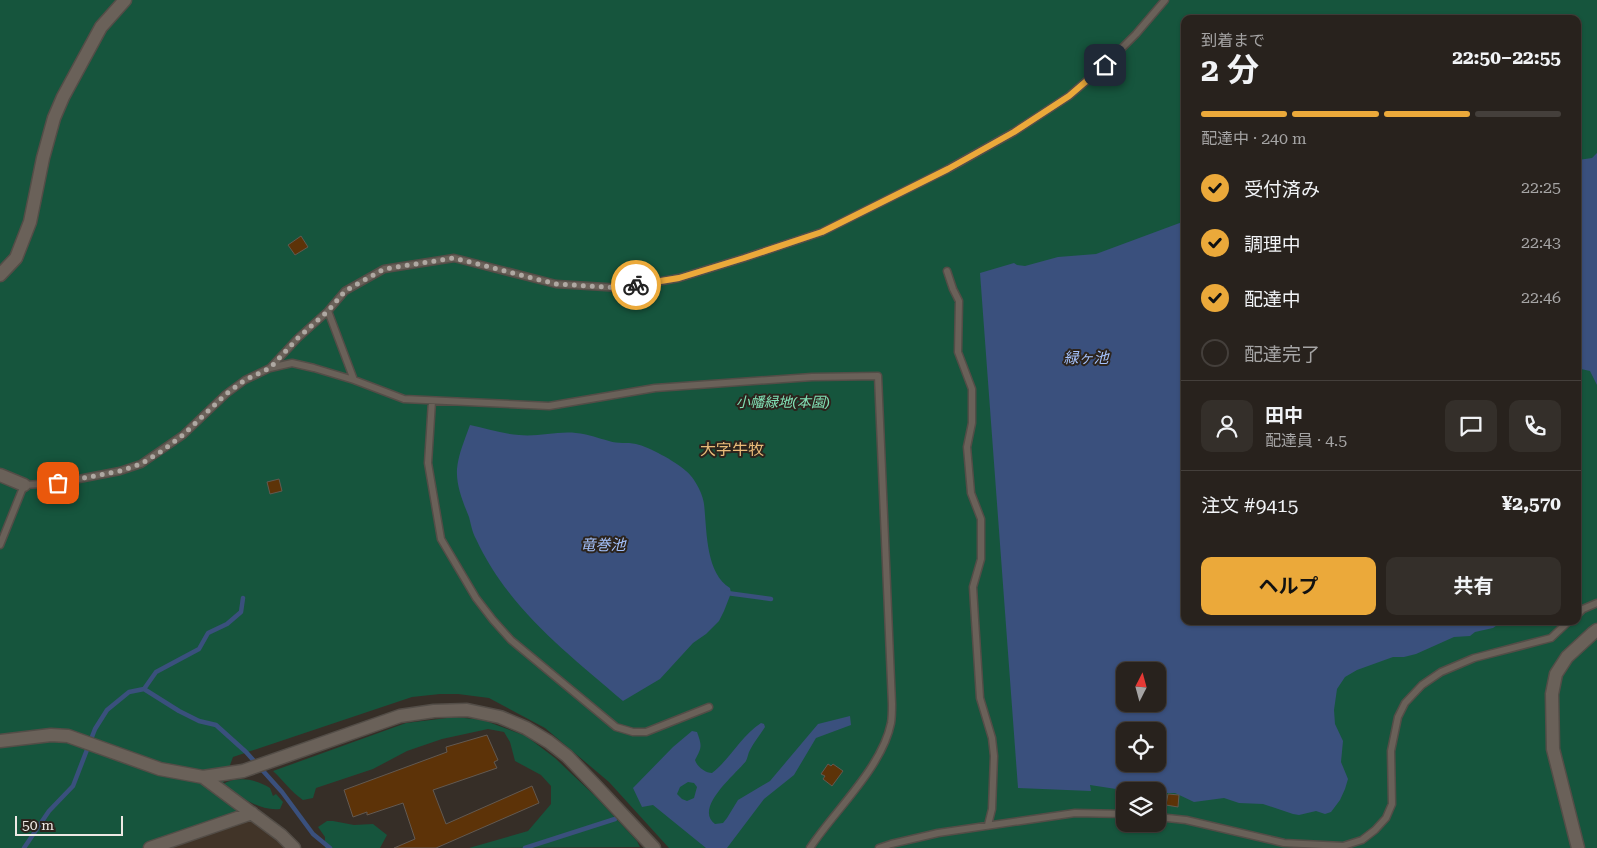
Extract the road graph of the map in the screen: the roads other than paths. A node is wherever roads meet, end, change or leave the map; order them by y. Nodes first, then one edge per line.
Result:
1 (125, 0) edge
2 (1164, 0) edge
3 (947, 271) dead end
4 (0, 275) edge
5 (328, 311) junction
6 (270, 368) junction
7 (354, 380) junction
8 (432, 401) junction
9 (0, 475) edge
10 (24, 485) junction
11 (0, 545) edge
12 (1597, 603) edge
13 (1581, 611) edge
14 (1566, 625) edge
15 (1597, 630) edge
16 (709, 707) dead end
17 (0, 741) edge
18 (203, 776) junction
19 (252, 813) junction
20 (1116, 814) edge
21 (1166, 818) edge
22 (988, 825) junction
23 (150, 848) edge
24 (294, 848) edge
25 (654, 848) edge
26 (810, 848) edge
27 (880, 848) edge
28 (1578, 848) edge

1 - 4 street
2 - 5 lane
3 - 22 lane
5 - 6 lane
5 - 7 lane
6 - 7 lane
6 - 10 lane
7 - 8 lane
8 - 16 lane
8 - 26 lane
9 - 10 street
10 - 11 lane
12 - 13 lane
14 - 21 lane
15 - 28 street
17 - 18 street
18 - 19 street
18 - 25 street
19 - 23 street
19 - 24 street
20 - 22 lane
22 - 27 lane

